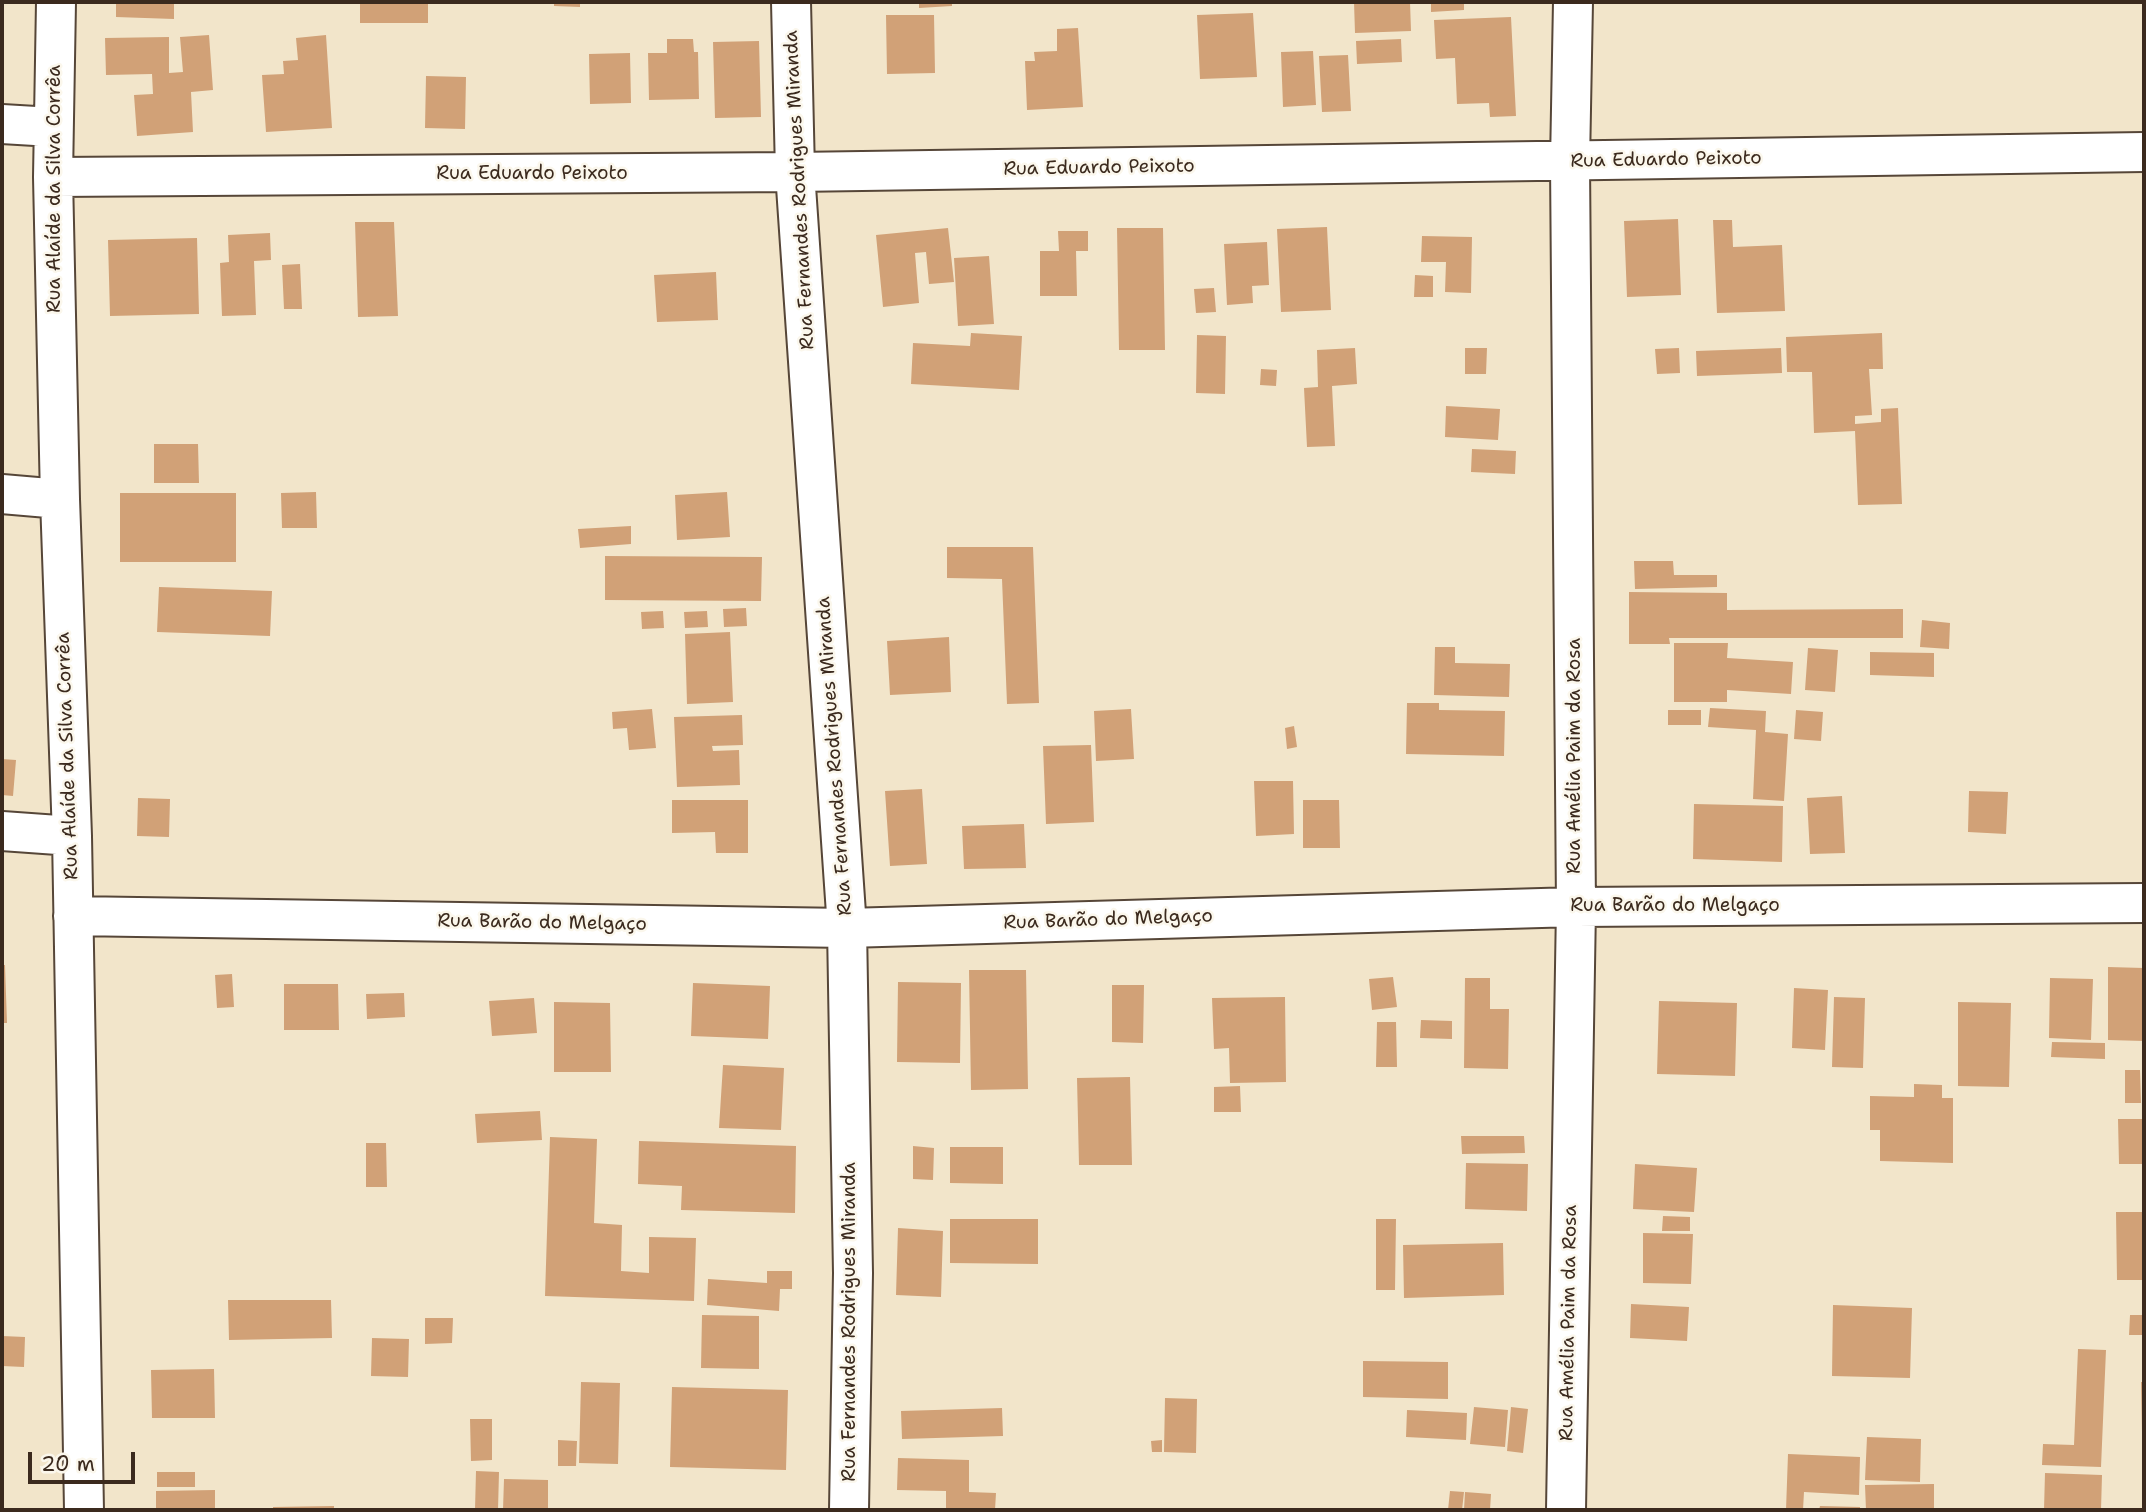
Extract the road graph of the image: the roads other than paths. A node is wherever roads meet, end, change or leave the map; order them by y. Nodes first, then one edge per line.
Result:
1 (56, 2) edge
2 (791, 2) edge
3 (1573, 2) edge
4 (2, 124) edge
5 (52, 127) junction
6 (2144, 152) edge
7 (1570, 162) junction
8 (795, 172) junction
9 (53, 177) junction
10 (2, 495) edge
11 (60, 499) junction
12 (2, 831) edge
13 (72, 836) junction
14 (2144, 903) edge
15 (1576, 907) junction
16 (73, 916) junction
17 (847, 928) junction
18 (84, 1510) edge
19 (849, 1510) edge
20 (1566, 1510) edge

1 - 5 street, Rua Alaíde da Silva Corrêa
2 - 8 street, Rua Fernandes Rodrigues Miranda
3 - 7 street, Rua Amélia Paim da Rosa
4 - 5 street
5 - 9 street, Rua Alaíde da Silva Corrêa
6 - 7 street, Rua Eduardo Peixoto
7 - 8 street, Rua Eduardo Peixoto
7 - 15 street, Rua Amélia Paim da Rosa
8 - 9 street, Rua Eduardo Peixoto
8 - 17 street, Rua Fernandes Rodrigues Miranda
9 - 11 street, Rua Alaíde da Silva Corrêa
10 - 11 street
11 - 13 street, Rua Alaíde da Silva Corrêa
12 - 13 street
13 - 16 street, Rua Alaíde da Silva Corrêa
14 - 15 street, Rua Barão do Melgaço
15 - 17 street, Rua Barão do Melgaço
15 - 20 street, Rua Amélia Paim da Rosa
16 - 17 street, Rua Barão do Melgaço
16 - 18 street, Rua Alaíde da Silva Corrêa
17 - 19 street, Rua Fernandes Rodrigues Miranda

